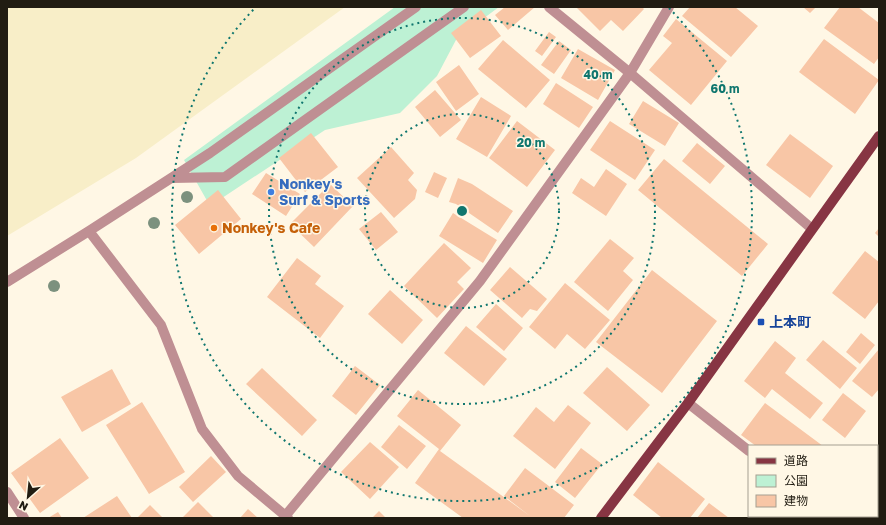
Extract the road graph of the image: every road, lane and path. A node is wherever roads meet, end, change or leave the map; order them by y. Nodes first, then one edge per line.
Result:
1 (416, 7) edge
2 (464, 7) edge
3 (549, 7) edge
4 (669, 7) edge
5 (630, 73) junction
6 (879, 136) edge
7 (172, 178) junction
8 (811, 228) junction
9 (89, 232) junction
10 (7, 282) edge
11 (688, 403) junction
12 (748, 450) edge
13 (7, 492) edge
14 (287, 517) edge
15 (24, 518) edge
16 (600, 518) edge

1 - 7 street
2 - 7 street
3 - 5 street
4 - 5 street
5 - 8 street
5 - 14 street
6 - 8 main road
7 - 9 street
8 - 11 main road
9 - 10 street
9 - 14 street
11 - 12 street
11 - 16 main road
13 - 15 street

